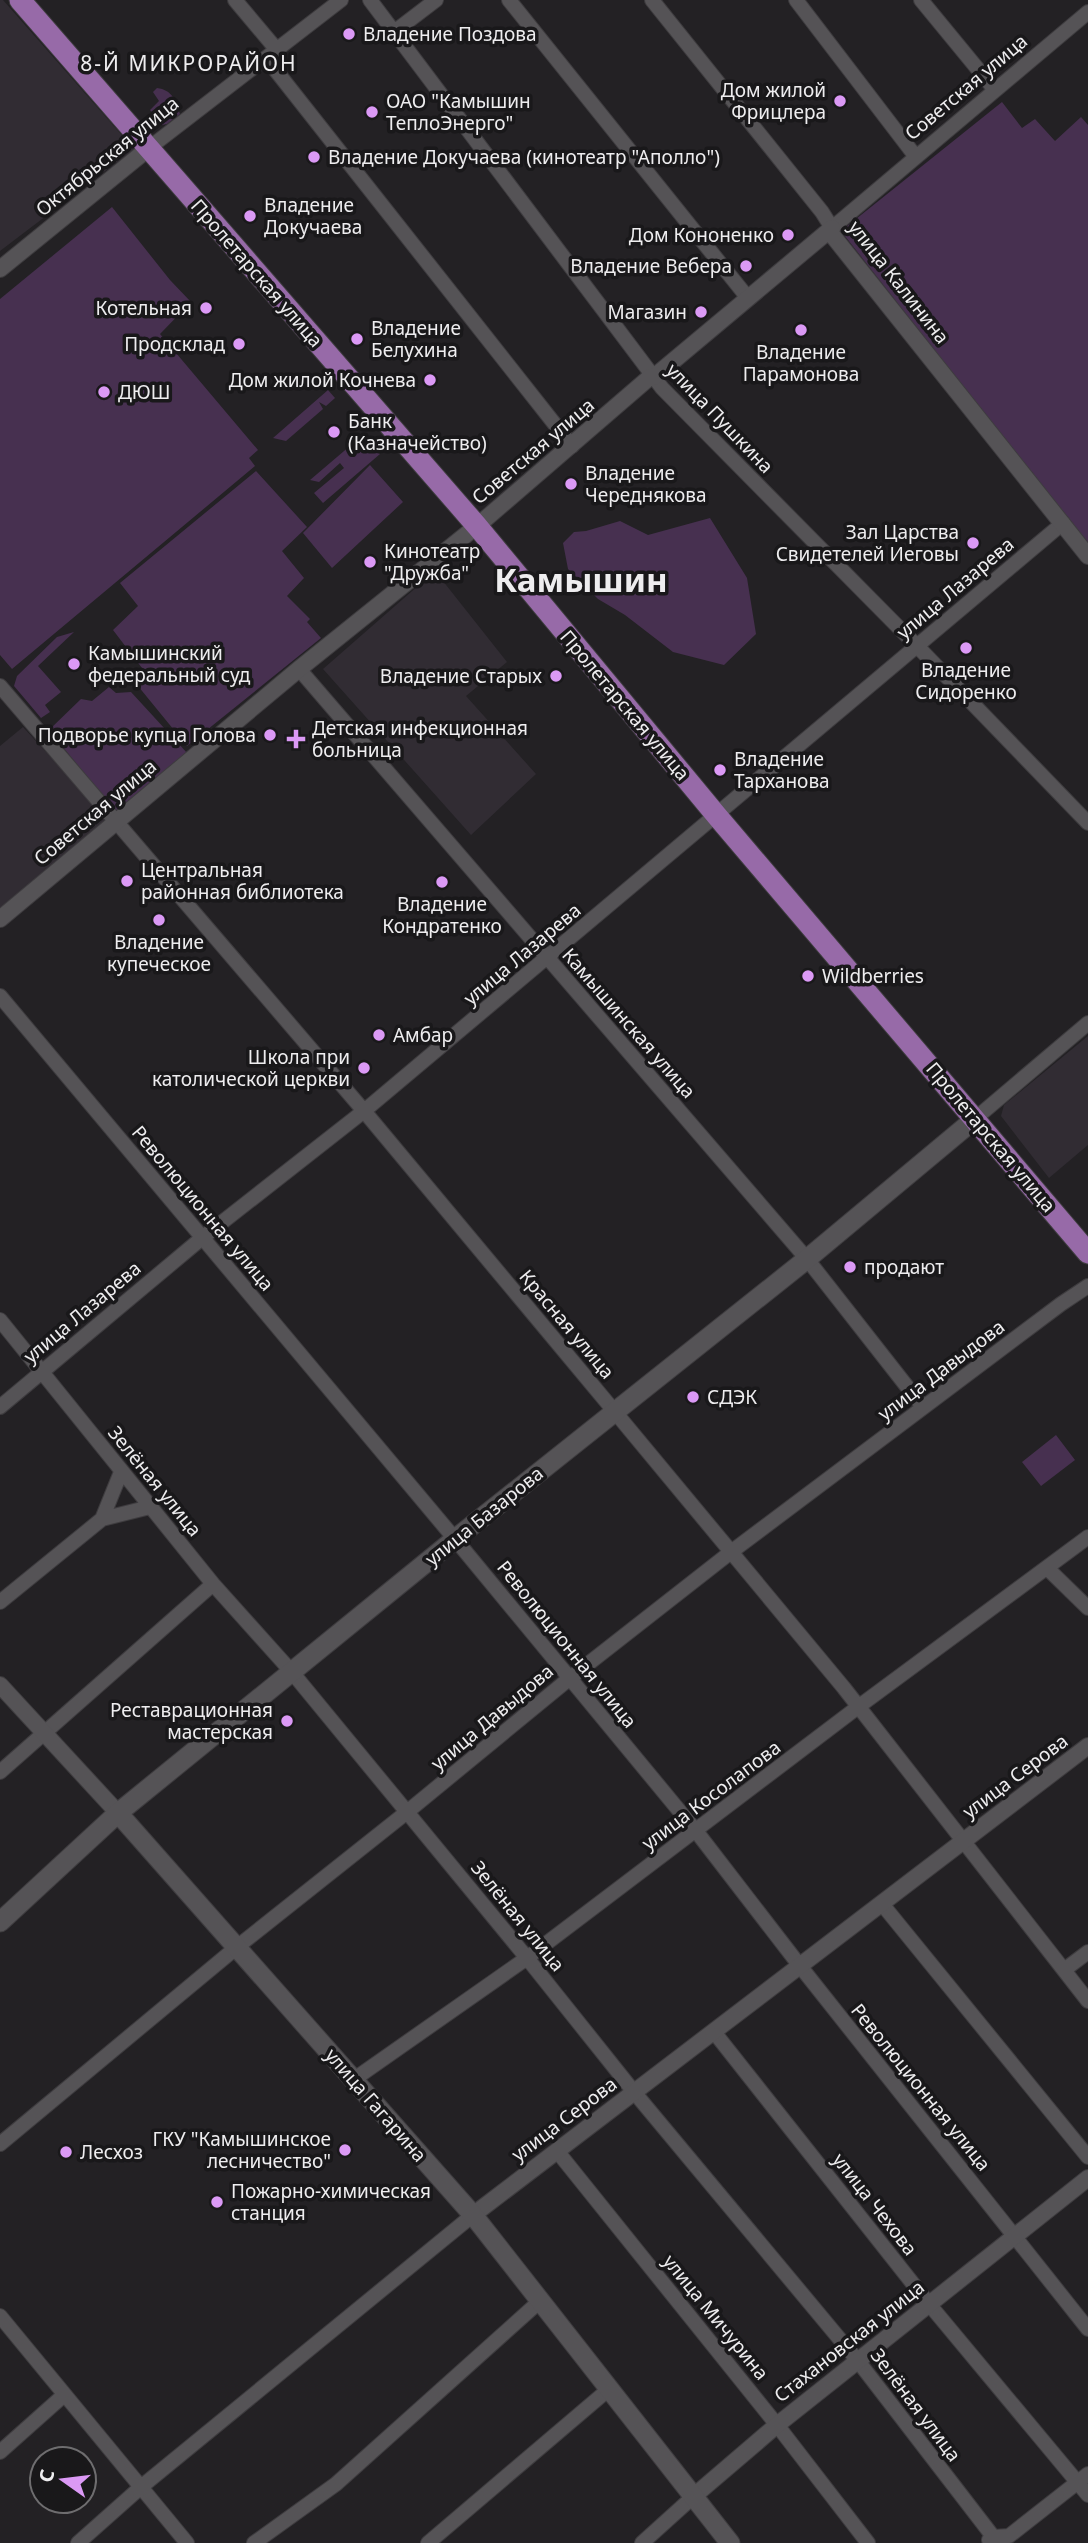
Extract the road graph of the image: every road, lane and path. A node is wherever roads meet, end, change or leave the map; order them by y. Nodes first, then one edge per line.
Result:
1 (20, 0) edge
2 (235, 0) edge
3 (341, 0) edge
4 (370, 0) edge
5 (436, 0) edge
6 (509, 0) edge
7 (652, 0) edge
8 (796, 0) edge
9 (921, 0) edge
10 (1088, 12) edge
11 (394, 32) junction
12 (272, 54) junction
13 (995, 90) junction
14 (149, 148) junction
15 (916, 157) junction
16 (832, 228) junction
17 (0, 269) edge
18 (748, 298) junction
19 (654, 377) junction
20 (572, 446) junction
21 (1063, 523) junction
22 (477, 526) junction
23 (1088, 556) edge
24 (917, 646) junction
25 (299, 669) junction
26 (0, 685) edge
27 (717, 816) junction
28 (117, 821) junction
29 (1088, 823) edge
30 (0, 919) edge
31 (547, 958) junction
32 (0, 996) edge
33 (1088, 1023) edge
34 (363, 1111) junction
35 (976, 1118) junction
36 (202, 1238) junction
37 (1088, 1253) edge
38 (807, 1259) junction
39 (1088, 1286) edge
40 (0, 1320) edge
41 (42, 1370) junction
42 (0, 1407) edge
43 (923, 1407) junction
44 (615, 1412) junction
45 (121, 1472) junction
46 (150, 1507) junction
47 (102, 1519) junction
48 (1088, 1538) edge
49 (455, 1539) junction
50 (731, 1552) junction
51 (1047, 1568) junction
52 (213, 1584) junction
53 (0, 1602) edge
54 (1088, 1608) edge
55 (291, 1671) junction
56 (570, 1678) junction
57 (0, 1685) edge
58 (858, 1707) junction
59 (43, 1733) junction
60 (1088, 1746) edge
61 (0, 1772) edge
62 (407, 1812) junction
63 (118, 1813) junction
64 (696, 1831) junction
65 (962, 1842) junction
66 (882, 1904) junction
67 (0, 1922) edge
68 (237, 1947) junction
69 (1088, 1952) edge
70 (527, 1958) junction
71 (800, 1966) junction
72 (1064, 1970) junction
73 (1088, 2001) edge
74 (714, 2032) junction
75 (354, 2080) junction
76 (634, 2092) junction
77 (0, 2144) edge
78 (557, 2151) junction
79 (1088, 2157) edge
80 (1088, 2178) edge
81 (473, 2215) junction
82 (1015, 2236) junction
83 (540, 2301) junction
84 (929, 2304) junction
85 (0, 2316) edge
86 (1088, 2329) edge
87 (859, 2361) junction
88 (609, 2389) junction
89 (64, 2395) junction
90 (777, 2425) junction
91 (0, 2452) edge
92 (1083, 2479) edge
93 (141, 2487) junction
94 (694, 2496) junction
95 (1088, 2496) edge
96 (992, 2541) edge
97 (78, 2543) edge
98 (187, 2543) edge
99 (254, 2543) edge
100 (428, 2543) edge
101 (642, 2543) edge
102 (730, 2543) edge
103 (868, 2543) edge

1 - 14 main road, Пролетарская улица
2 - 12 street
3 - 12 street, Октябрьская улица
4 - 11 street, улица Пушкина
5 - 11 street
6 - 18 street
7 - 16 street, улица Калинина
8 - 15 street
9 - 13 street
10 - 13 street, Советская улица
11 - 19 street, улица Пушкина
12 - 14 street, Октябрьская улица
12 - 20 street
13 - 15 street, Советская улица
14 - 17 street, Октябрьская улица
14 - 22 main road, Пролетарская улица
15 - 16 street, Советская улица
16 - 18 street, Советская улица
16 - 21 street, улица Калинина
18 - 19 street, Советская улица
19 - 20 street, Советская улица
19 - 24 street, улица Пушкина
20 - 22 street, Советская улица
21 - 23 street, улица Калинина
21 - 24 street, улица Лазарева
22 - 25 street, Советская улица
22 - 27 main road, Пролетарская улица
24 - 27 street, улица Лазарева
24 - 29 street, улица Пушкина
25 - 28 street, Советская улица
25 - 31 street, Камышинская улица
26 - 28 street, Красная улица
27 - 31 street, улица Лазарева
27 - 35 main road, Пролетарская улица
28 - 30 street, Советская улица
28 - 34 street, Красная улица
31 - 34 street, улица Лазарева
31 - 38 street, Камышинская улица
32 - 36 street, Революционная улица
33 - 35 street
34 - 36 street, улица Лазарева
34 - 44 street, Красная улица
35 - 37 main road, Пролетарская улица
35 - 38 main road, улица Базарова
36 - 41 street, улица Лазарева
36 - 49 street, Революционная улица
38 - 43 street, Камышинская улица
38 - 44 main road, улица Базарова
39 - 43 street, улица Давыдова
40 - 41 street, Зелёная улица
41 - 42 street, улица Лазарева
41 - 45 street, Зелёная улица
43 - 50 street, улица Давыдова
44 - 49 main road, улица Базарова
44 - 50 street, Красная улица
45 - 46 street, Зелёная улица
45 - 47 street
46 - 47 street
46 - 52 street, Зелёная улица
47 - 53 street
48 - 51 street, улица Косолапова
49 - 55 main road, улица Базарова
49 - 56 street, Революционная улица
50 - 56 street, улица Давыдова
50 - 58 street, Красная улица
51 - 54 street
51 - 58 street, улица Косолапова
52 - 55 street, Зелёная улица
52 - 59 street
55 - 62 street, Зелёная улица
55 - 63 main road, улица Базарова
56 - 62 street, улица Давыдова
56 - 64 street, Революционная улица
57 - 59 street, улица Гагарина
58 - 64 street, улица Косолапова
58 - 65 street, Красная улица
59 - 61 street
59 - 63 street, улица Гагарина
60 - 65 street, улица Серова
62 - 68 street, улица Давыдова
62 - 70 street, Зелёная улица
63 - 67 main road, улица Базарова
63 - 68 main road, улица Гагарина
64 - 70 street, улица Косолапова
64 - 71 street, Революционная улица
65 - 66 street, улица Серова
65 - 72 street, Красная улица
66 - 71 street, улица Серова
66 - 79 street
68 - 75 main road, улица Гагарина
68 - 77 street, улица Давыдова
69 - 72 street
70 - 75 street, улица Косолапова
70 - 76 street, Зелёная улица
71 - 74 street, улица Серова
71 - 82 street, Революционная улица
72 - 73 street, Красная улица
74 - 76 street, улица Серова
74 - 84 street, улица Чехова
75 - 81 main road, улица Гагарина
76 - 78 street, улица Серова
76 - 87 street, Зелёная улица
78 - 81 street, улица Серова
78 - 90 street, улица Мичурина
80 - 82 street, Стахановская улица
81 - 83 main road, улица Гагарина
81 - 93 street, улица Серова
82 - 84 street, Стахановская улица
82 - 86 street, Революционная улица
83 - 88 main road, улица Гагарина
83 - 99 street
84 - 87 street, Стахановская улица
84 - 92 street, улица Чехова
85 - 89 street
87 - 90 street, Стахановская улица
87 - 96 street, Зелёная улица
88 - 94 main road, улица Гагарина
88 - 100 street
89 - 91 street
89 - 93 street
90 - 94 street, Стахановская улица
90 - 103 street, улица Мичурина
92 - 95 street, улица Чехова
92 - 96 street
93 - 97 street, улица Серова
93 - 98 street
94 - 101 street, Стахановская улица
94 - 102 main road, улица Гагарина

